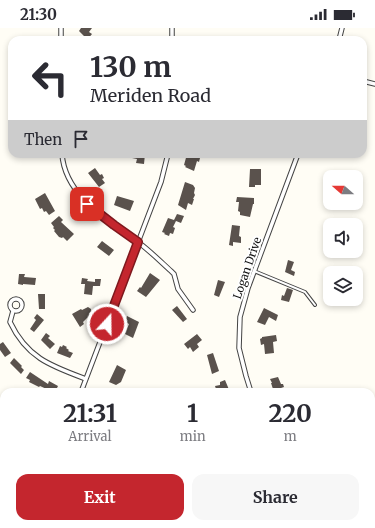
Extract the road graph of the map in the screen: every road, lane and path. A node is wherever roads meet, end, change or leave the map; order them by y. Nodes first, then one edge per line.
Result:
1 (63, 158) edge
2 (167, 158) edge
3 (296, 158) edge
4 (138, 242) junction
5 (254, 271) junction
6 (315, 306) dead end
7 (193, 310) dead end
8 (13, 311) dead end
9 (86, 379) junction
10 (83, 388) edge
11 (250, 388) edge

1 - 4 street
2 - 4 street
3 - 5 street, Logan Drive
4 - 7 street
4 - 9 street
5 - 6 lane
5 - 11 street, Logan Drive
8 - 9 street
9 - 10 street

